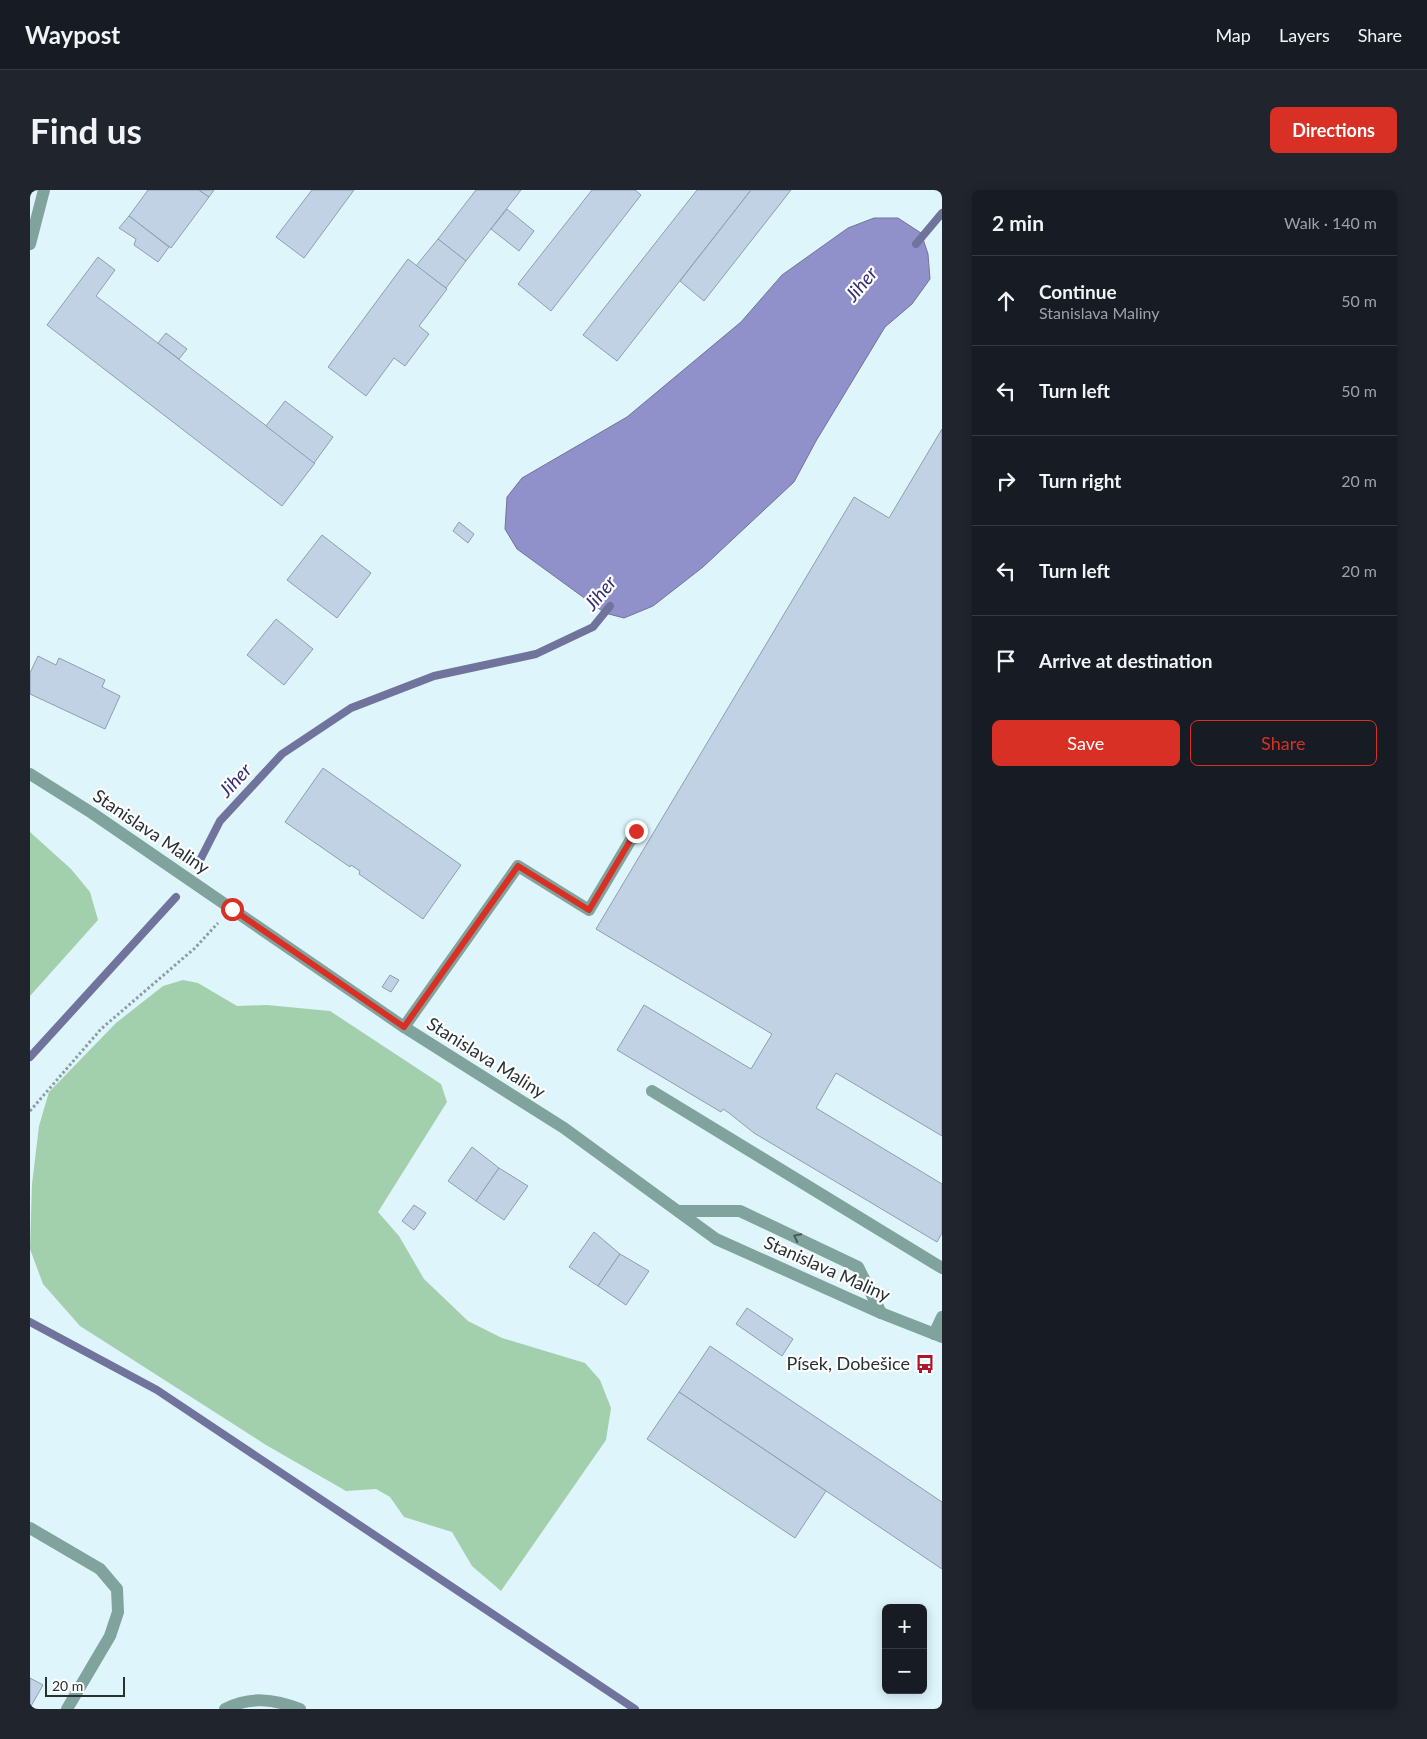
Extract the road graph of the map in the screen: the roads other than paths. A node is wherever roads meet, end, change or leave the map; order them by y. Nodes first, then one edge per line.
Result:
1 (44, 190) edge
2 (30, 244) edge
3 (30, 774) edge
4 (636, 831) dead end
5 (404, 1027) junction
6 (652, 1091) dead end
7 (678, 1211) junction
8 (942, 1268) edge
9 (881, 1313) junction
10 (942, 1317) edge
11 (938, 1335) edge
12 (30, 1528) edge
13 (67, 1709) edge
14 (225, 1709) edge
15 (300, 1709) edge

1 - 2 street
3 - 5 street, Stanislava Maliny
4 - 5 street
5 - 7 street, Stanislava Maliny
6 - 8 street
7 - 9 street, Stanislava Maliny
9 -> 7 street
9 - 11 street, Stanislava Maliny
10 - 11 street
12 - 13 street
14 - 15 street

